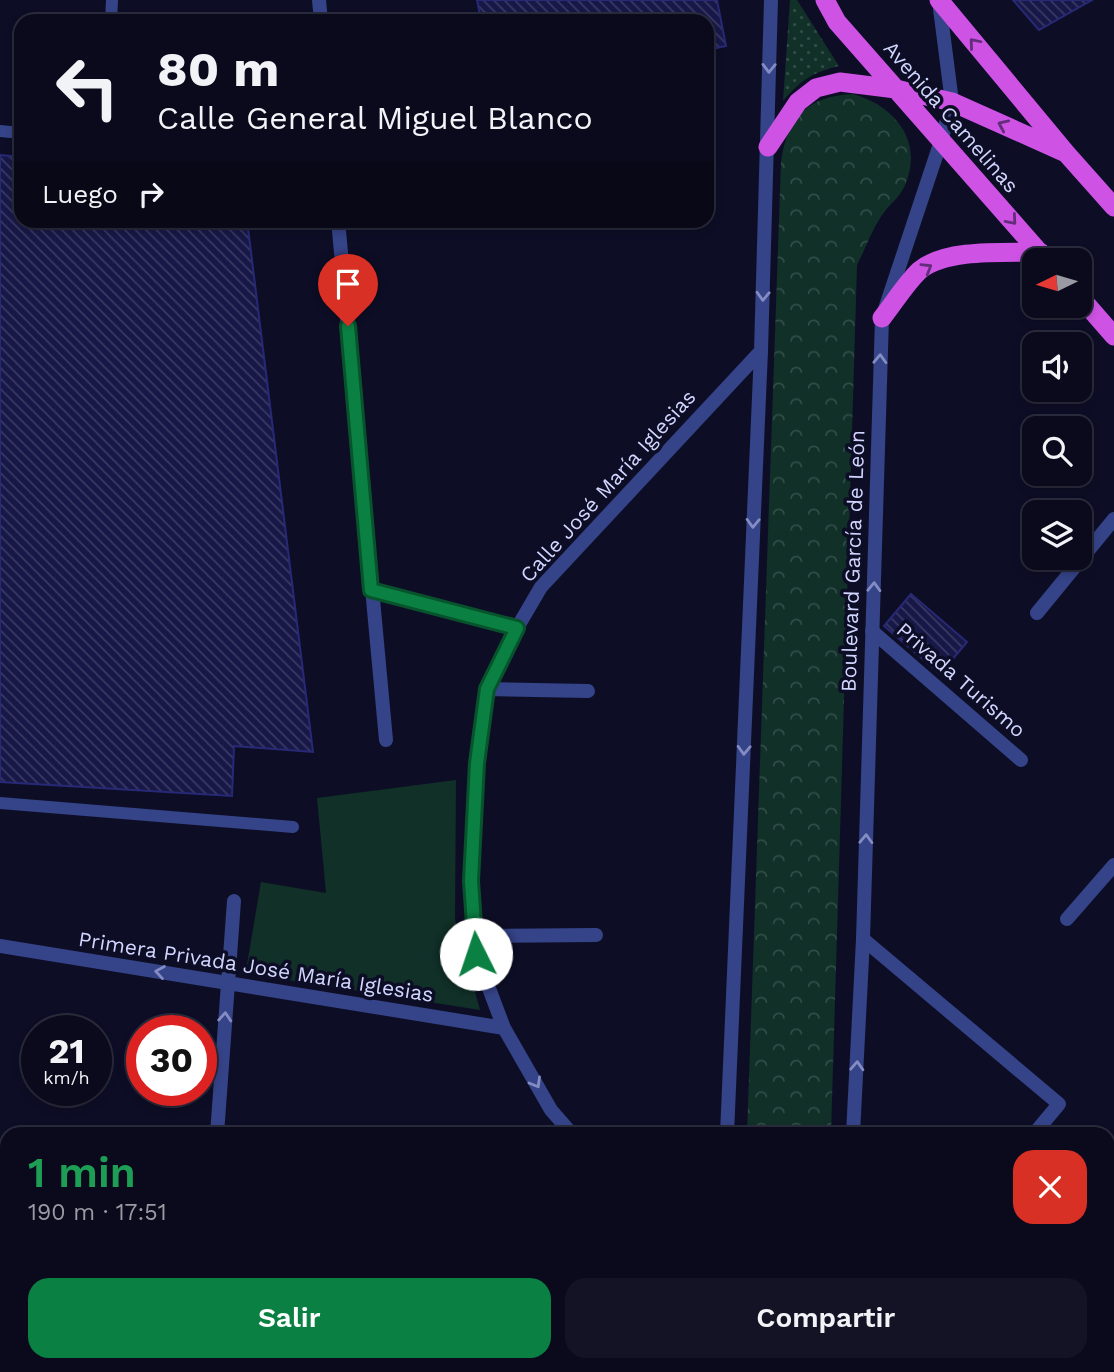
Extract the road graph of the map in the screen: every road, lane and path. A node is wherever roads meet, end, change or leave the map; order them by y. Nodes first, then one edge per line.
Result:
1 (771, 0) edge
2 (825, 0) edge
3 (939, 0) edge
4 (896, 89) junction
5 (952, 102) junction
6 (941, 141) junction
7 (768, 147) junction
8 (1066, 153) junction
9 (1114, 207) edge
10 (339, 228) edge
11 (1037, 248) edge
12 (1022, 255) edge
13 (1092, 311) edge
14 (882, 318) junction
15 (1114, 336) edge
16 (761, 351) junction
17 (1114, 519) edge
18 (371, 590) junction
19 (1037, 613) dead end
20 (517, 628) junction
21 (872, 631) junction
22 (487, 689) junction
23 (588, 691) dead end
24 (386, 740) dead end
25 (1021, 760) dead end
26 (0, 803) edge
27 (293, 827) dead end
28 (1114, 865) edge
29 (234, 901) dead end
30 (1067, 919) dead end
31 (596, 935) dead end
32 (475, 936) junction
33 (863, 939) junction
34 (0, 946) edge
35 (228, 984) junction
36 (504, 1028) junction
37 (218, 1127) edge
38 (566, 1127) edge
39 (727, 1127) edge
40 (853, 1127) edge
41 (1040, 1127) edge

1 -> 7 street
2 - 4 highway, Avenida Camelinas
3 - 5 street, Boulevard García de León
8 -> 3 highway
4 - 5 highway
4 - 6 highway, Avenida Camelinas
4 - 7 highway
5 - 6 street, Boulevard García de León
8 -> 5 highway
6 -> 11 highway, Avenida Camelinas
6 - 14 street, Boulevard García de León
7 -> 16 street
8 - 9 highway
10 - 18 street
14 -> 12 highway
13 - 15 highway
21 -> 14 street, Boulevard García de León
16 - 20 street, Calle José María Iglesias
16 -> 39 street
17 - 19 street
18 - 20 street
18 - 24 street
20 - 22 street, Calle José María Iglesias
21 - 25 street, Privada Turismo
33 -> 21 street, Boulevard García de León
22 - 23 street
22 - 32 street, Calle José María Iglesias
26 - 27 lane
28 - 30 street
29 - 35 street
31 - 32 street
32 - 36 street, Calle José María Iglesias
40 -> 33 street, Boulevard García de León
33 - 41 street
35 -> 34 street, Primera Privada José María Iglesias
35 - 36 street, Primera Privada José María Iglesias
37 -> 35 street
36 -> 38 street, Calle José María Iglesias

